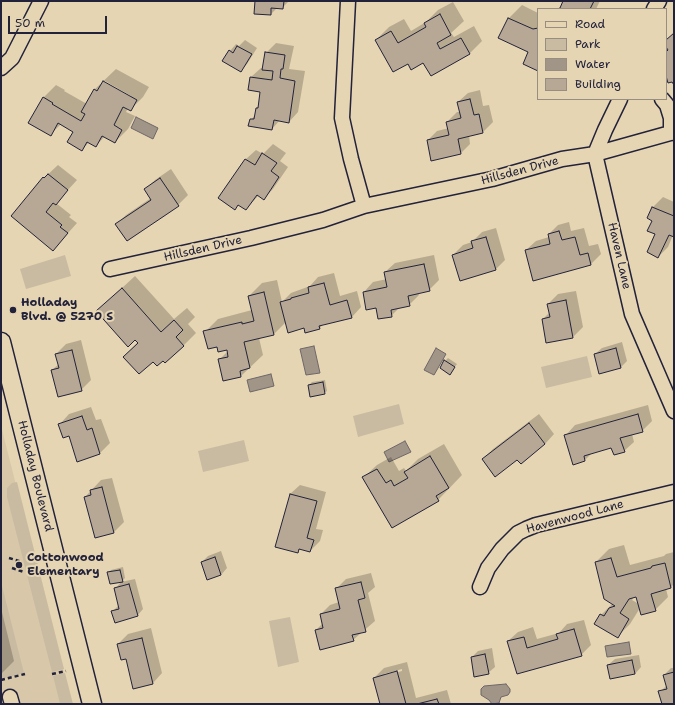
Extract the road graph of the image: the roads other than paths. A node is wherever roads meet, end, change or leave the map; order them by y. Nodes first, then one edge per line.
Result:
1 (41, 1) edge
2 (348, 1) edge
3 (1, 68) edge
4 (619, 100) edge
5 (663, 100) edge
6 (673, 133) edge
7 (595, 154) junction
8 (364, 206) junction
9 (110, 269) dead end
10 (1, 342) edge
11 (6, 387) edge
12 (674, 411) edge
13 (674, 492) edge
14 (480, 587) dead end
15 (92, 704) edge

1 - 3 street
2 - 8 street
4 - 7 street
5 - 6 street
6 - 7 street, Hillsden Drive
7 - 8 street, Hillsden Drive
7 - 12 street, Haven Lane
8 - 9 street, Hillsden Drive
10 - 11 main road, Holladay Boulevard
11 - 15 main road, Holladay Boulevard
13 - 14 street, Havenwood Lane

